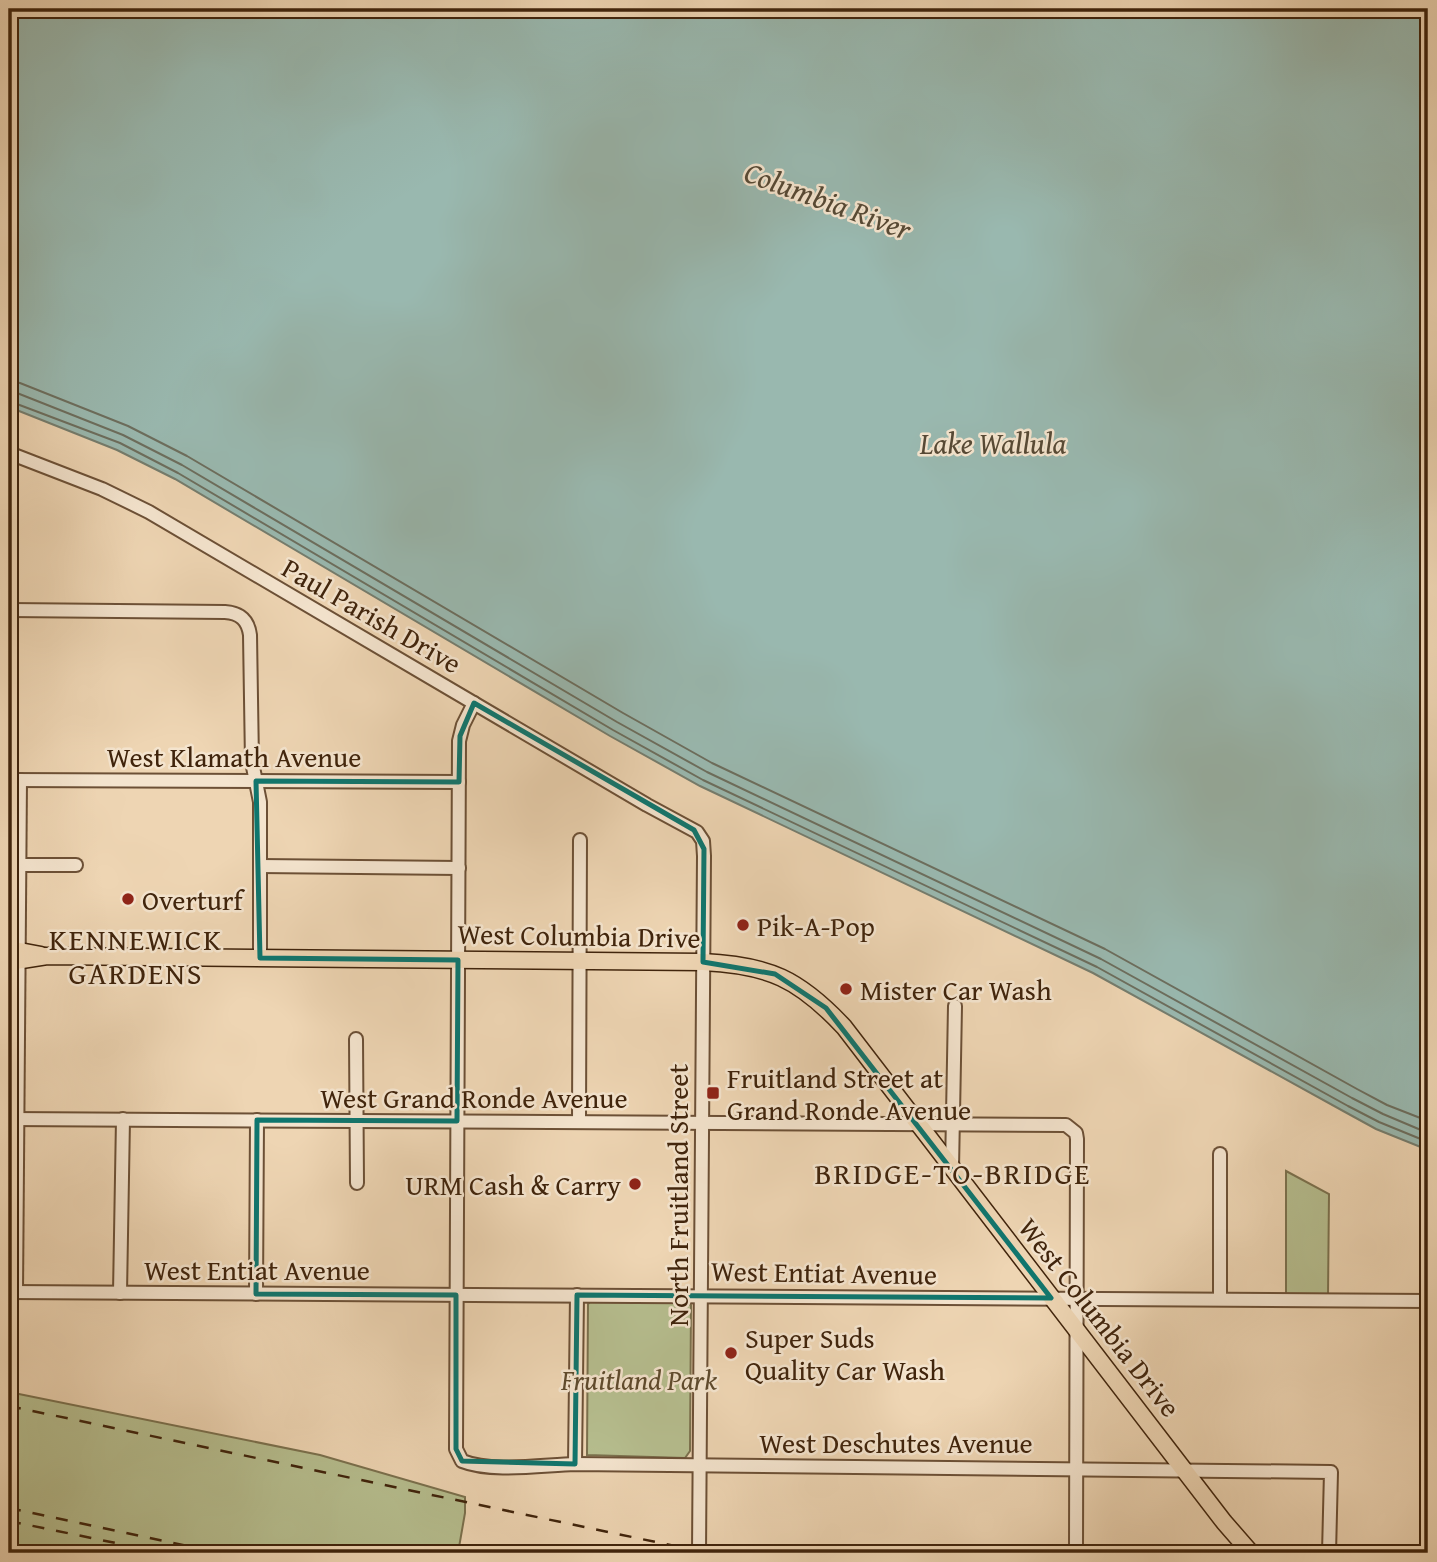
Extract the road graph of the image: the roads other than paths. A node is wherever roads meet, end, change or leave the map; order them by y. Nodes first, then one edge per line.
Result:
1 (9, 453) edge
2 (9, 610) edge
3 (474, 703) junction
4 (14, 780) edge
5 (256, 781) junction
6 (459, 782) junction
7 (701, 837) joint
8 (580, 840) dead end
9 (19, 864) junction
10 (76, 865) dead end
11 (260, 866) junction
12 (459, 868) junction
13 (13, 956) edge
14 (260, 958) junction
15 (458, 960) junction
16 (580, 961) junction
17 (703, 962) junction
18 (956, 1006) dead end
19 (356, 1039) dead end
20 (13, 1119) edge
21 (123, 1119) junction
22 (257, 1121) junction
23 (356, 1121) junction
24 (457, 1121) junction
25 (579, 1122) junction
26 (702, 1122) junction
27 (918, 1124) junction
28 (954, 1124) junction
29 (1220, 1154) dead end
30 (952, 1169) junction
31 (357, 1183) dead end
32 (13, 1292) edge
33 (120, 1293) junction
34 (256, 1294) junction
35 (456, 1295) junction
36 (577, 1295) junction
37 (701, 1295) junction
38 (1051, 1298) junction
39 (1078, 1299) junction
40 (1220, 1299) junction
41 (1428, 1301) edge
42 (1078, 1332) junction
43 (575, 1464) junction
44 (700, 1465) junction
45 (1076, 1468) junction
46 (1184, 1470) junction
47 (699, 1553) edge
48 (1076, 1553) edge
49 (1251, 1553) edge
50 (1329, 1553) edge

1 - 3 street, Paul Parish Drive
2 - 5 street
3 - 6 street
3 - 7 street, Paul Parish Drive
4 - 5 street, West Klamath Avenue
4 - 9 street
5 - 6 street, West Klamath Avenue
5 - 11 street
6 - 12 street
7 - 17 street, North Fruitland Street
8 - 16 street
9 - 10 street
9 - 13 street
11 - 12 street
11 - 14 street
12 - 15 street
13 - 14 main road, West Columbia Drive
13 - 20 street
14 - 15 main road, West Columbia Drive
15 - 16 main road, West Columbia Drive
15 - 24 street
16 - 17 main road, West Columbia Drive
16 - 25 street
17 - 26 street, North Fruitland Street
17 - 27 main road, West Columbia Drive
18 - 28 street
19 - 23 street
20 - 21 street, West Grand Ronde Avenue
20 - 32 street
21 - 22 street, West Grand Ronde Avenue
21 - 33 street
22 - 23 street, West Grand Ronde Avenue
22 - 34 street
23 - 24 street, West Grand Ronde Avenue
23 - 31 street
24 - 25 street, West Grand Ronde Avenue
24 - 35 street
25 - 26 street, West Grand Ronde Avenue
26 - 27 street, West Grand Ronde Avenue
26 - 37 street, North Fruitland Street
27 - 28 street, West Grand Ronde Avenue
27 - 30 main road, West Columbia Drive
28 - 30 street
28 - 39 street, West Grand Ronde Avenue
29 - 40 street
30 - 38 main road, West Columbia Drive
32 - 33 street, West Entiat Avenue
33 - 34 street, West Entiat Avenue
34 - 35 street, West Entiat Avenue
35 - 36 street, West Entiat Avenue
35 - 43 street, West Deschutes Avenue
36 - 37 street, West Entiat Avenue
36 - 43 street
37 - 38 street, West Entiat Avenue
37 - 44 street, North Fruitland Street
38 - 39 street, West Entiat Avenue
38 - 42 main road, West Columbia Drive
39 - 40 street, West Entiat Avenue
39 - 42 street
40 - 41 street, West Entiat Avenue
42 - 45 street
42 - 46 main road, West Columbia Drive
43 - 44 street, West Deschutes Avenue
44 - 45 street, West Deschutes Avenue
44 - 47 street, North Fruitland Street
45 - 46 street, West Deschutes Avenue
45 - 48 street
46 - 49 main road, West Columbia Drive
46 - 50 street, West Deschutes Avenue

